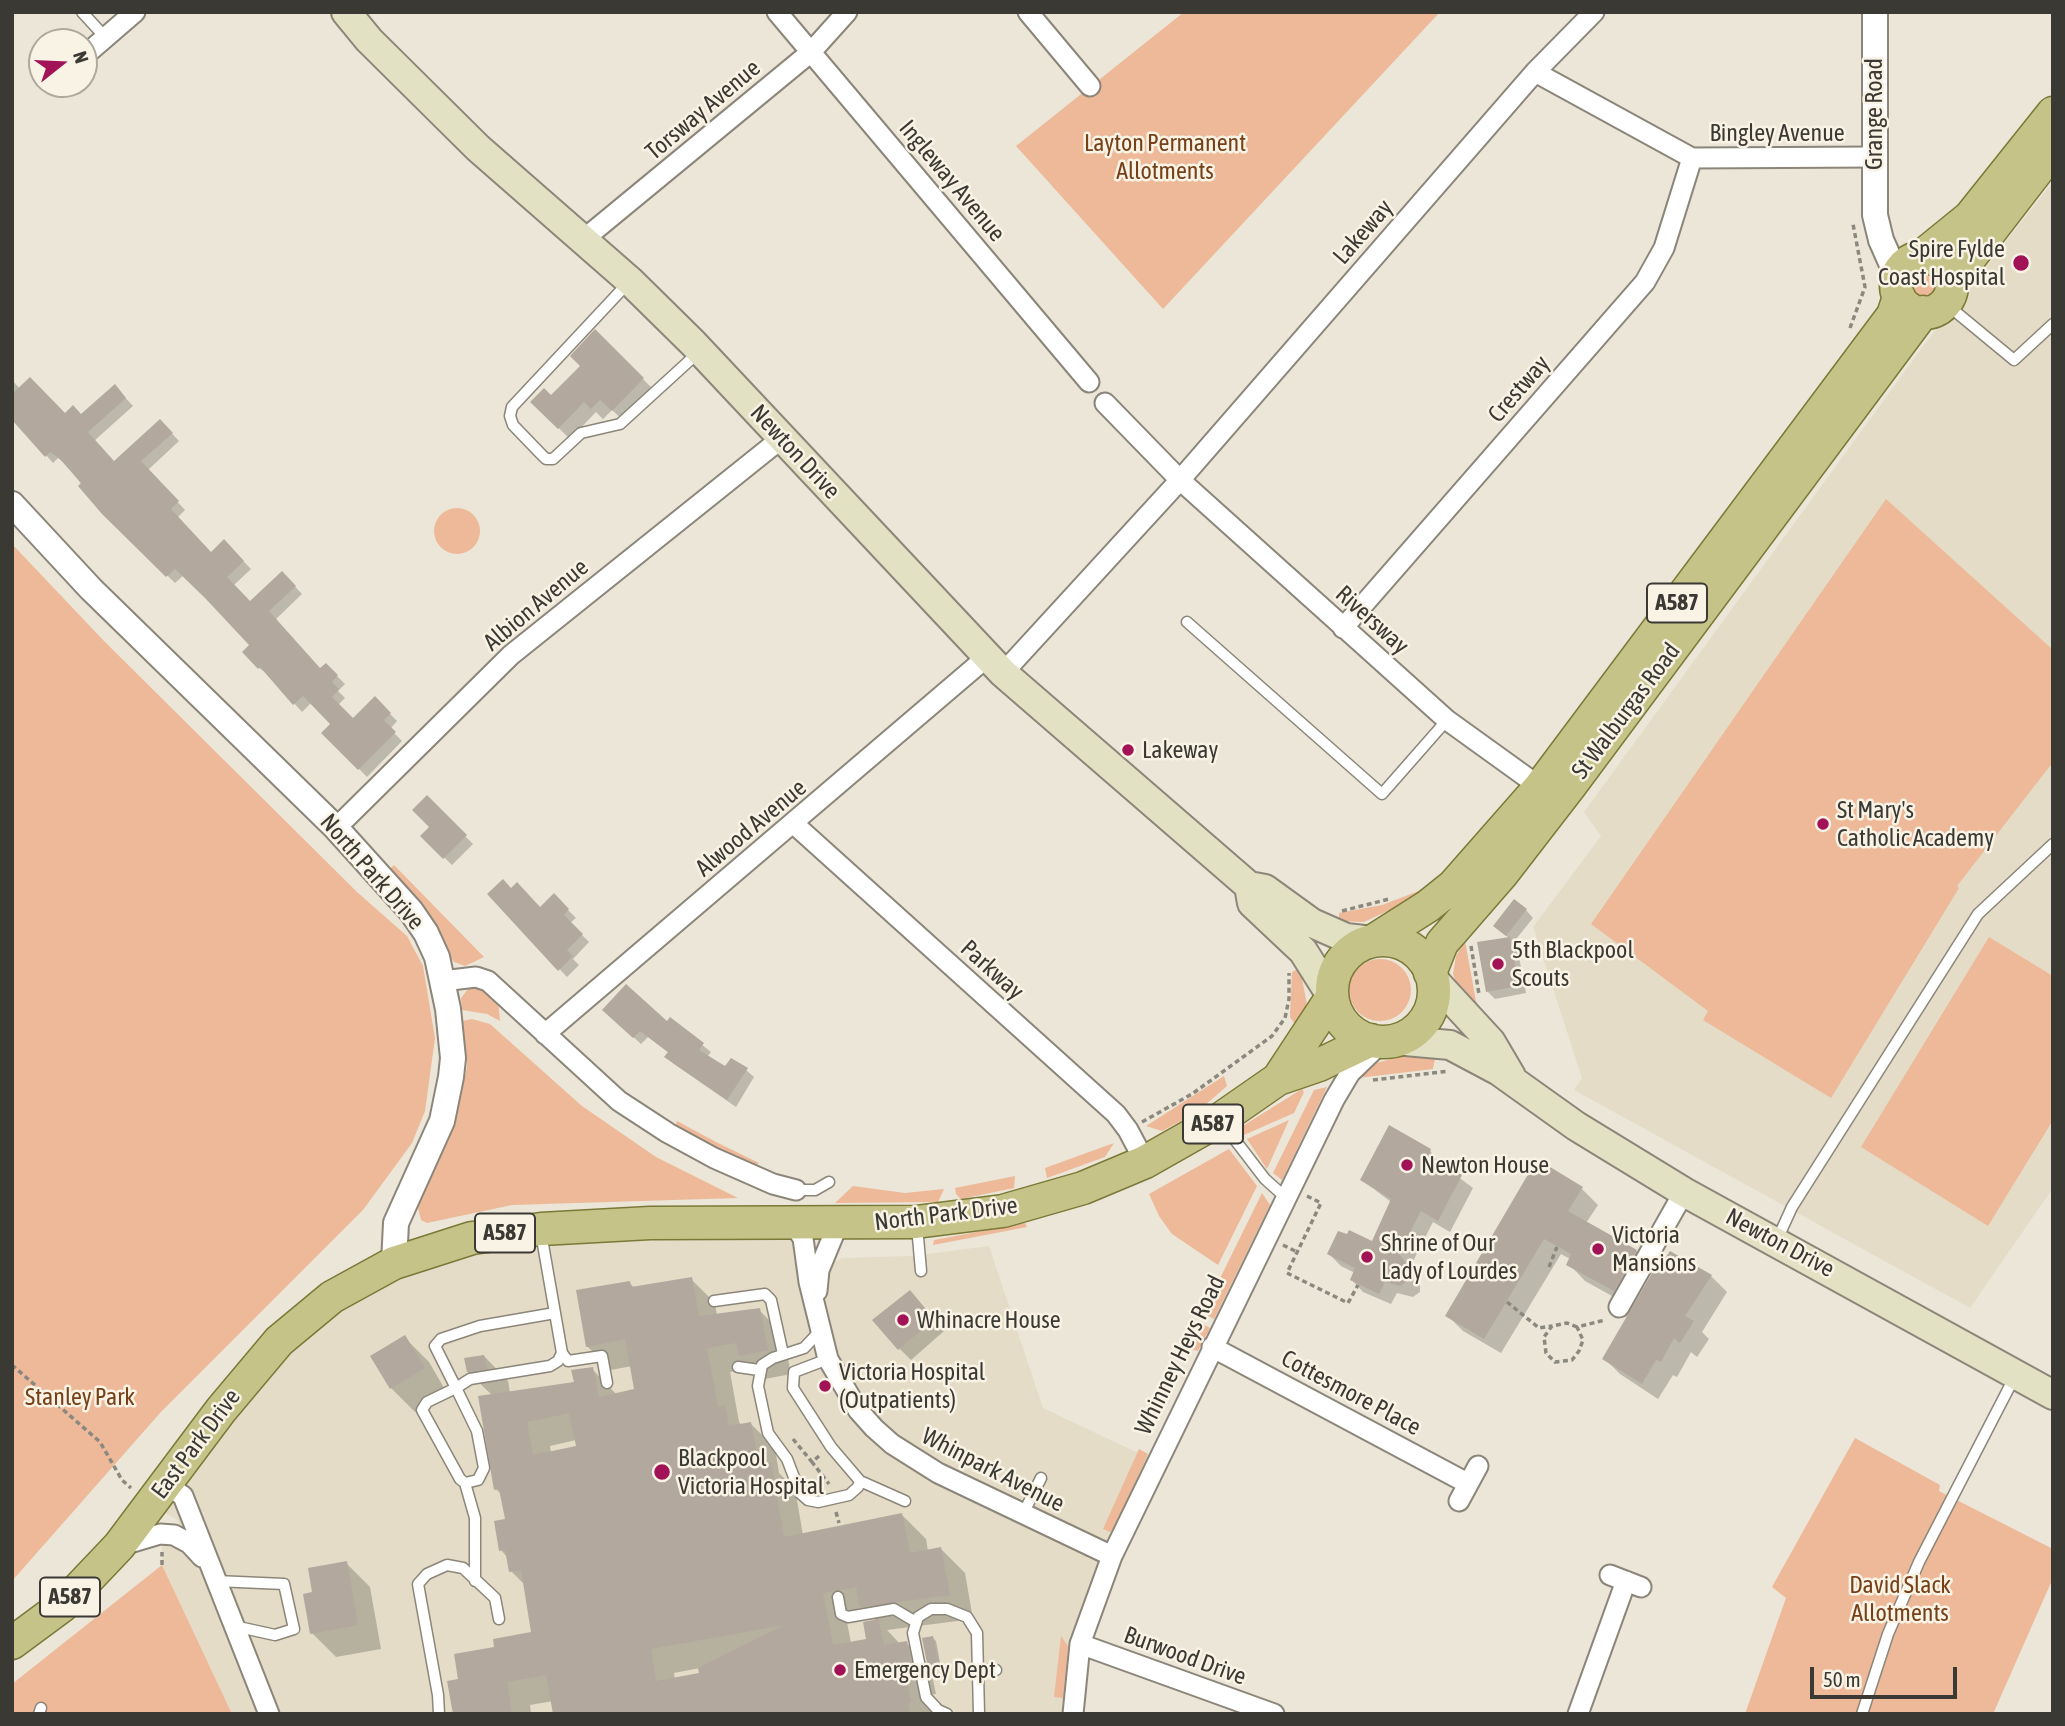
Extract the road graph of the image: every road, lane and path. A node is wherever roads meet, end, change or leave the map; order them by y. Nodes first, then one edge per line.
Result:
1 (82, 12) edge
2 (135, 12) edge
3 (346, 12) edge
4 (777, 12) edge
5 (846, 12) edge
6 (1028, 12) edge
7 (1594, 12) edge
8 (1875, 12) edge
9 (105, 37) junction
10 (98, 43) edge
11 (811, 51) junction
12 (1535, 72) junction
13 (1090, 86) dead end
14 (2053, 113) edge
15 (2053, 150) edge
16 (1874, 157) junction
17 (1692, 158) junction
18 (1864, 214) junction
19 (584, 239) junction
20 (631, 281) junction
21 (1922, 283) junction
22 (2053, 324) edge
23 (1846, 339) dead end
24 (700, 351) junction
25 (1089, 382) dead end
26 (1105, 403) dead end
27 (782, 438) junction
28 (1180, 480) junction
29 (12, 503) edge
30 (1187, 622) dead end
31 (1343, 628) junction
32 (995, 665) junction
33 (1447, 720) junction
34 (1540, 787) junction
35 (794, 824) junction
36 (336, 828) junction
37 (2053, 844) edge
38 (1249, 886) junction
39 (1395, 897) dead end
40 (1340, 911) dead end
41 (1373, 941) junction
42 (1470, 941) dead end
43 (1289, 970) dead end
44 (1431, 975) junction
45 (442, 981) junction
46 (1332, 997) junction
47 (1480, 1000) dead end
48 (545, 1034) junction
49 (1382, 1041) junction
50 (1452, 1071) dead end
51 (1278, 1079) junction
52 (1514, 1082) junction
53 (1334, 1100) junction
54 (1219, 1120) junction
55 (1128, 1130) junction
56 (1145, 1162) junction
57 (829, 1182) dead end
58 (796, 1190) joint
59 (1287, 1192) junction
60 (1684, 1192) junction
61 (916, 1222) junction
62 (793, 1224) junction
63 (838, 1224) junction
64 (541, 1229) junction
65 (1777, 1240) junction
66 (1558, 1247) dead end
67 (394, 1263) junction
68 (1549, 1266) dead end
69 (921, 1271) dead end
70 (1358, 1284) dead end
71 (815, 1299) junction
72 (713, 1301) dead end
73 (1507, 1302) dead end
74 (555, 1312) junction
75 (1616, 1312) joint
76 (1552, 1326) junction
77 (1577, 1327) junction
78 (820, 1331) junction
79 (1212, 1347) junction
80 (562, 1353) junction
81 (783, 1354) junction
82 (828, 1359) junction
83 (12, 1365) edge
84 (738, 1367) dead end
85 (759, 1370) junction
86 (2016, 1374) junction
87 (607, 1383) dead end
88 (457, 1388) junction
89 (2053, 1395) edge
90 (785, 1430) dead end
91 (831, 1447) junction
92 (812, 1462) junction
93 (1041, 1478) dead end
94 (860, 1481) junction
95 (465, 1483) junction
96 (166, 1484) junction
97 (132, 1489) dead end
98 (833, 1500) junction
99 (905, 1501) dead end
100 (1459, 1501) dead end
101 (1023, 1514) junction
102 (839, 1523) dead end
103 (119, 1546) junction
104 (1112, 1556) junction
105 (208, 1562) junction
106 (215, 1581) junction
107 (475, 1581) junction
108 (1626, 1581) dead end
109 (838, 1597) dead end
110 (499, 1619) dead end
111 (916, 1622) junction
112 (234, 1626) junction
113 (12, 1643) edge
114 (1080, 1644) junction
115 (979, 1669) junction
116 (996, 1670) dead end
117 (270, 1714) edge
118 (439, 1714) edge
119 (947, 1714) edge
120 (979, 1714) edge
121 (1073, 1714) edge
122 (1274, 1714) edge
123 (1578, 1714) edge
124 (1861, 1714) edge

1 - 9 lane
2 - 9 street
3 - 19 main road, Newton Drive
4 - 11 street, Ingleway Avenue
5 - 11 street, Torsway Avenue
6 - 13 street
7 - 12 street, Lakeway
8 - 16 street, Grange Road
9 - 10 street
11 - 19 street, Torsway Avenue
11 - 25 street, Ingleway Avenue
12 - 17 street, Bingley Avenue
12 - 28 street, Lakeway
14 - 21 main road, St Walburgas Road / A587
15 - 21 main road, St Walburgas Road / A587
16 - 17 street, Bingley Avenue
16 - 18 street, Grange Road
17 - 31 street, Crestway
18 - 21 street, Grange Road
18 - 23 path
19 - 20 main road, Newton Drive
20 - 24 main road, Newton Drive
20 - 24 lane
21 - 22 lane
21 - 34 main road, St Walburgas Road / A587
21 - 44 main road, St Walburgas Road / A587
24 - 27 main road, Newton Drive
26 - 28 street
27 - 32 main road, Newton Drive
27 - 36 street, Albion Avenue
28 - 31 street, Riversway
28 - 32 street, Lakeway
29 - 36 street, North Park Drive
30 - 33 lane
31 - 33 street, Riversway
32 - 35 street, Alwood Avenue
32 - 38 main road, Newton Drive
33 - 34 street, Riversway
34 - 41 main road, St Walburgas Road / A587
35 - 48 street, Alwood Avenue
35 - 55 street, Parkway
36 - 45 street, North Park Drive
37 - 65 lane
38 - 41 main road, Newton Drive
38 - 46 main road, Newton Drive
39 - 40 path
41 - 44 main road
41 - 46 main road
42 - 47 path
43 - 55 path
44 - 49 main road
44 - 52 main road, Newton Drive
45 - 48 street
45 - 67 street
46 - 49 main road
46 - 51 main road, North Park Drive / A587
48 - 58 street
49 - 51 main road, North Park Drive / A587
49 - 52 main road, Newton Drive
49 - 53 street, Whinney Heys Road
50 - 53 path
51 - 54 main road, North Park Drive / A587
52 - 60 main road, Newton Drive
53 - 59 street, Whinney Heys Road
54 - 56 main road, North Park Drive / A587
54 - 59 lane
55 - 56 street, Parkway
56 - 61 main road, North Park Drive / A587
57 - 58 lane
59 - 70 path
59 - 79 street, Whinney Heys Road
60 - 65 main road, Newton Drive
60 - 75 street
61 - 63 main road, North Park Drive / A587
61 - 69 lane
62 - 63 main road, North Park Drive / A587
62 - 64 main road, East Park Drive / A587
62 - 71 street, Whinpark Avenue
63 - 71 street, Whinpark Avenue
64 - 67 main road, East Park Drive / A587
64 - 74 lane
65 - 86 main road, Newton Drive
66 - 68 path
67 - 96 main road, East Park Drive / A587
71 - 78 street, Whinpark Avenue
72 - 81 lane
73 - 76 path
74 - 80 lane
74 - 88 lane
75 - 77 path
76 - 77 path
76 - 77 path
78 - 81 lane
78 - 82 street, Whinpark Avenue
79 - 100 street, Cottesmore Place
79 - 104 street, Whinney Heys Road
80 - 87 lane
80 - 88 lane
81 - 85 lane
82 - 91 lane
82 - 101 street, Whinpark Avenue
83 - 97 path
84 - 85 lane
85 - 98 lane
86 - 89 main road, Newton Drive
86 - 124 lane
88 - 95 lane
88 - 95 lane
90 - 92 path
91 - 92 path
91 - 94 lane
92 - 98 path
93 - 101 lane
94 - 98 lane
94 - 99 lane
95 - 107 lane
96 - 103 main road, East Park Drive / A587
96 - 105 street
98 - 102 path
101 - 104 street, Whinpark Avenue
103 - 105 street
103 - 113 main road, East Park Drive / A587
104 - 114 street, Whinney Heys Road
105 - 106 street
106 - 112 street
106 - 112 lane
107 - 110 lane
107 - 118 lane
108 - 123 street
109 - 111 lane
111 - 115 lane
111 - 119 lane
112 - 117 street
114 - 121 street, Whinney Heys Road
114 - 122 street, Burwood Drive
115 - 116 lane
115 - 120 lane

